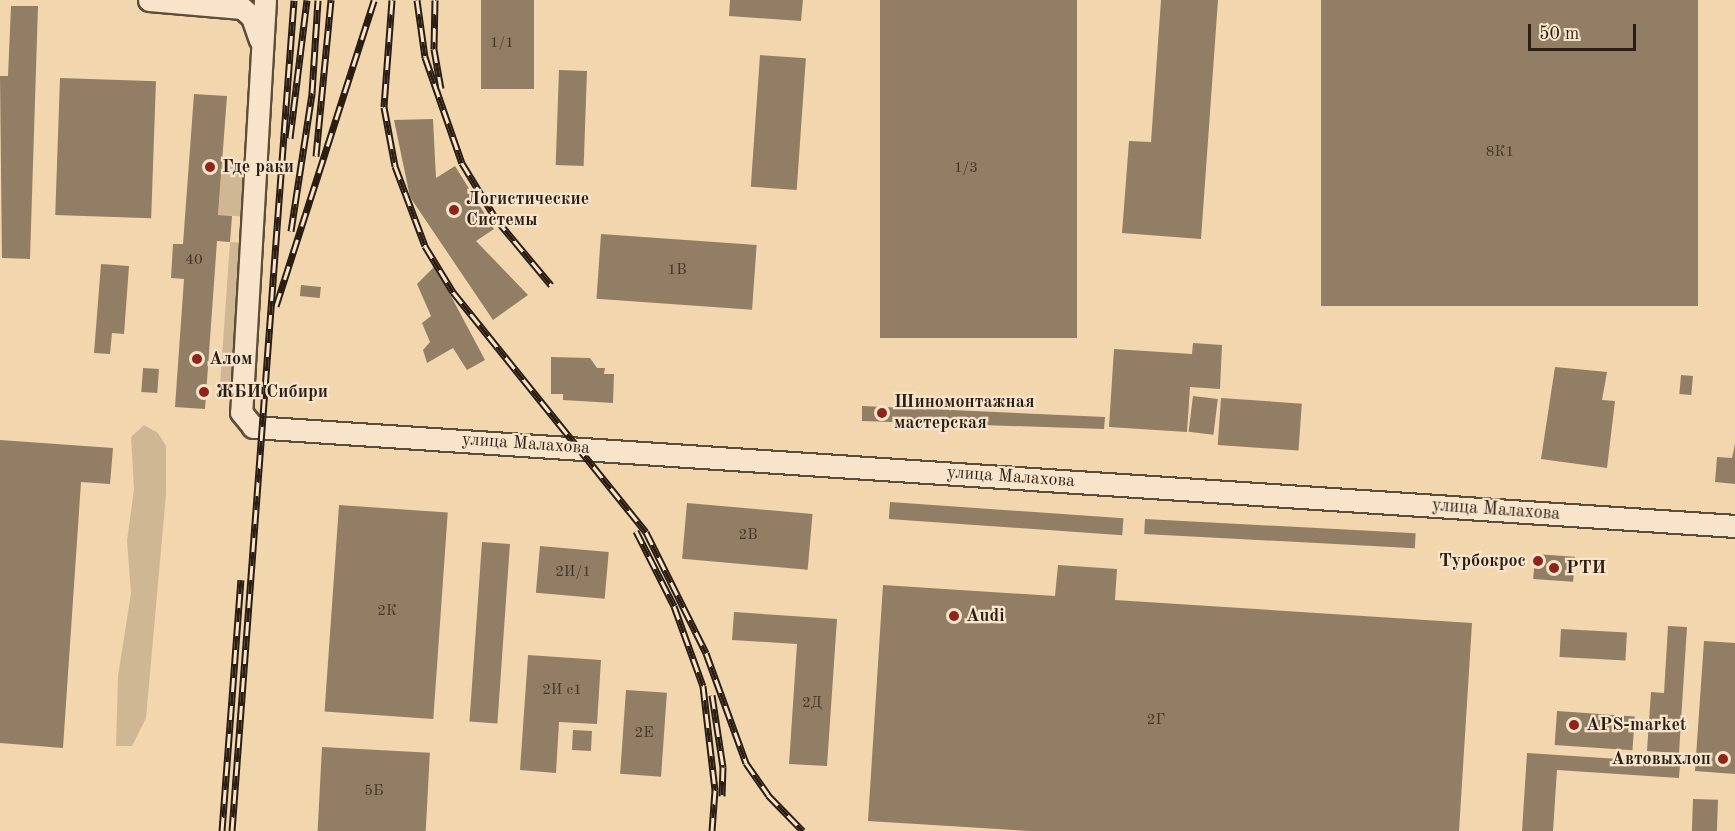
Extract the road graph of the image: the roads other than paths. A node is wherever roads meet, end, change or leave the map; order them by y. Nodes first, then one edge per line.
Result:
1 (149, 0) edge
2 (265, 0) edge
3 (262, 47) junction
4 (1735, 526) edge

1 - 3 street
2 - 3 street, улица Малахова
3 - 4 street, улица Малахова

